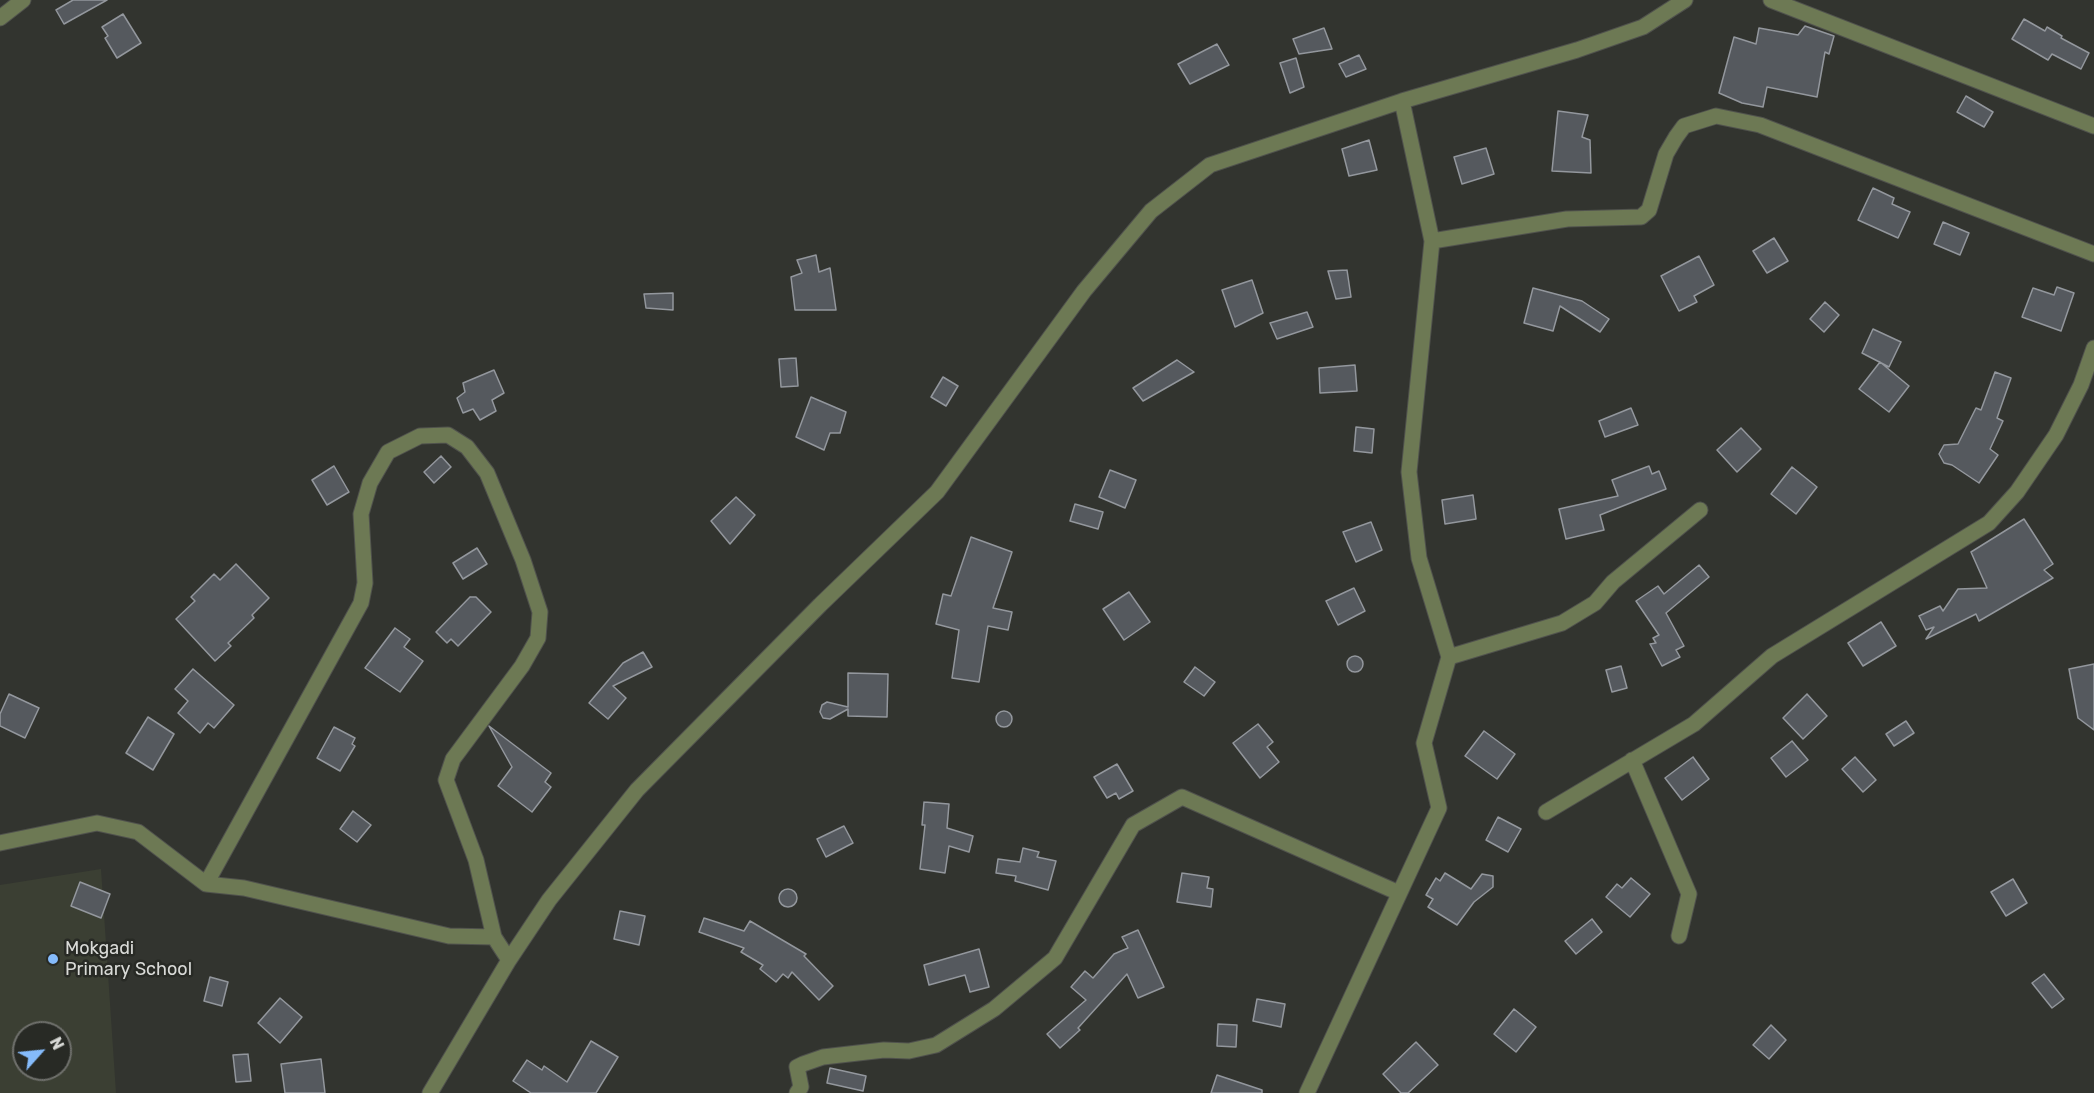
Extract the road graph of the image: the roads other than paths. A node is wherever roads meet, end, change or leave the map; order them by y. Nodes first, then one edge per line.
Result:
1 (22, 0) edge
2 (1685, 0) edge
3 (1771, 0) edge
4 (0, 18) edge
5 (1402, 101) junction
6 (2094, 126) edge
7 (1432, 241) junction
8 (2094, 254) edge
9 (2094, 348) edge
10 (1700, 510) dead end
11 (1449, 657) junction
12 (1632, 760) junction
13 (1546, 812) dead end
14 (0, 843) edge
15 (206, 884) junction
16 (1399, 893) junction
17 (1679, 936) dead end
18 (494, 938) junction
19 (509, 960) junction
20 (430, 1093) edge
21 (797, 1093) edge
22 (1307, 1093) edge

1 - 4 street
2 - 5 street
3 - 6 street
5 - 7 street
5 - 19 street
7 - 8 street
7 - 11 street
9 - 12 street
10 - 11 street
11 - 16 street
12 - 13 street
12 - 17 street
14 - 15 street
15 - 18 street
15 - 18 street
16 - 21 street
16 - 22 street
18 - 19 street
19 - 20 street

